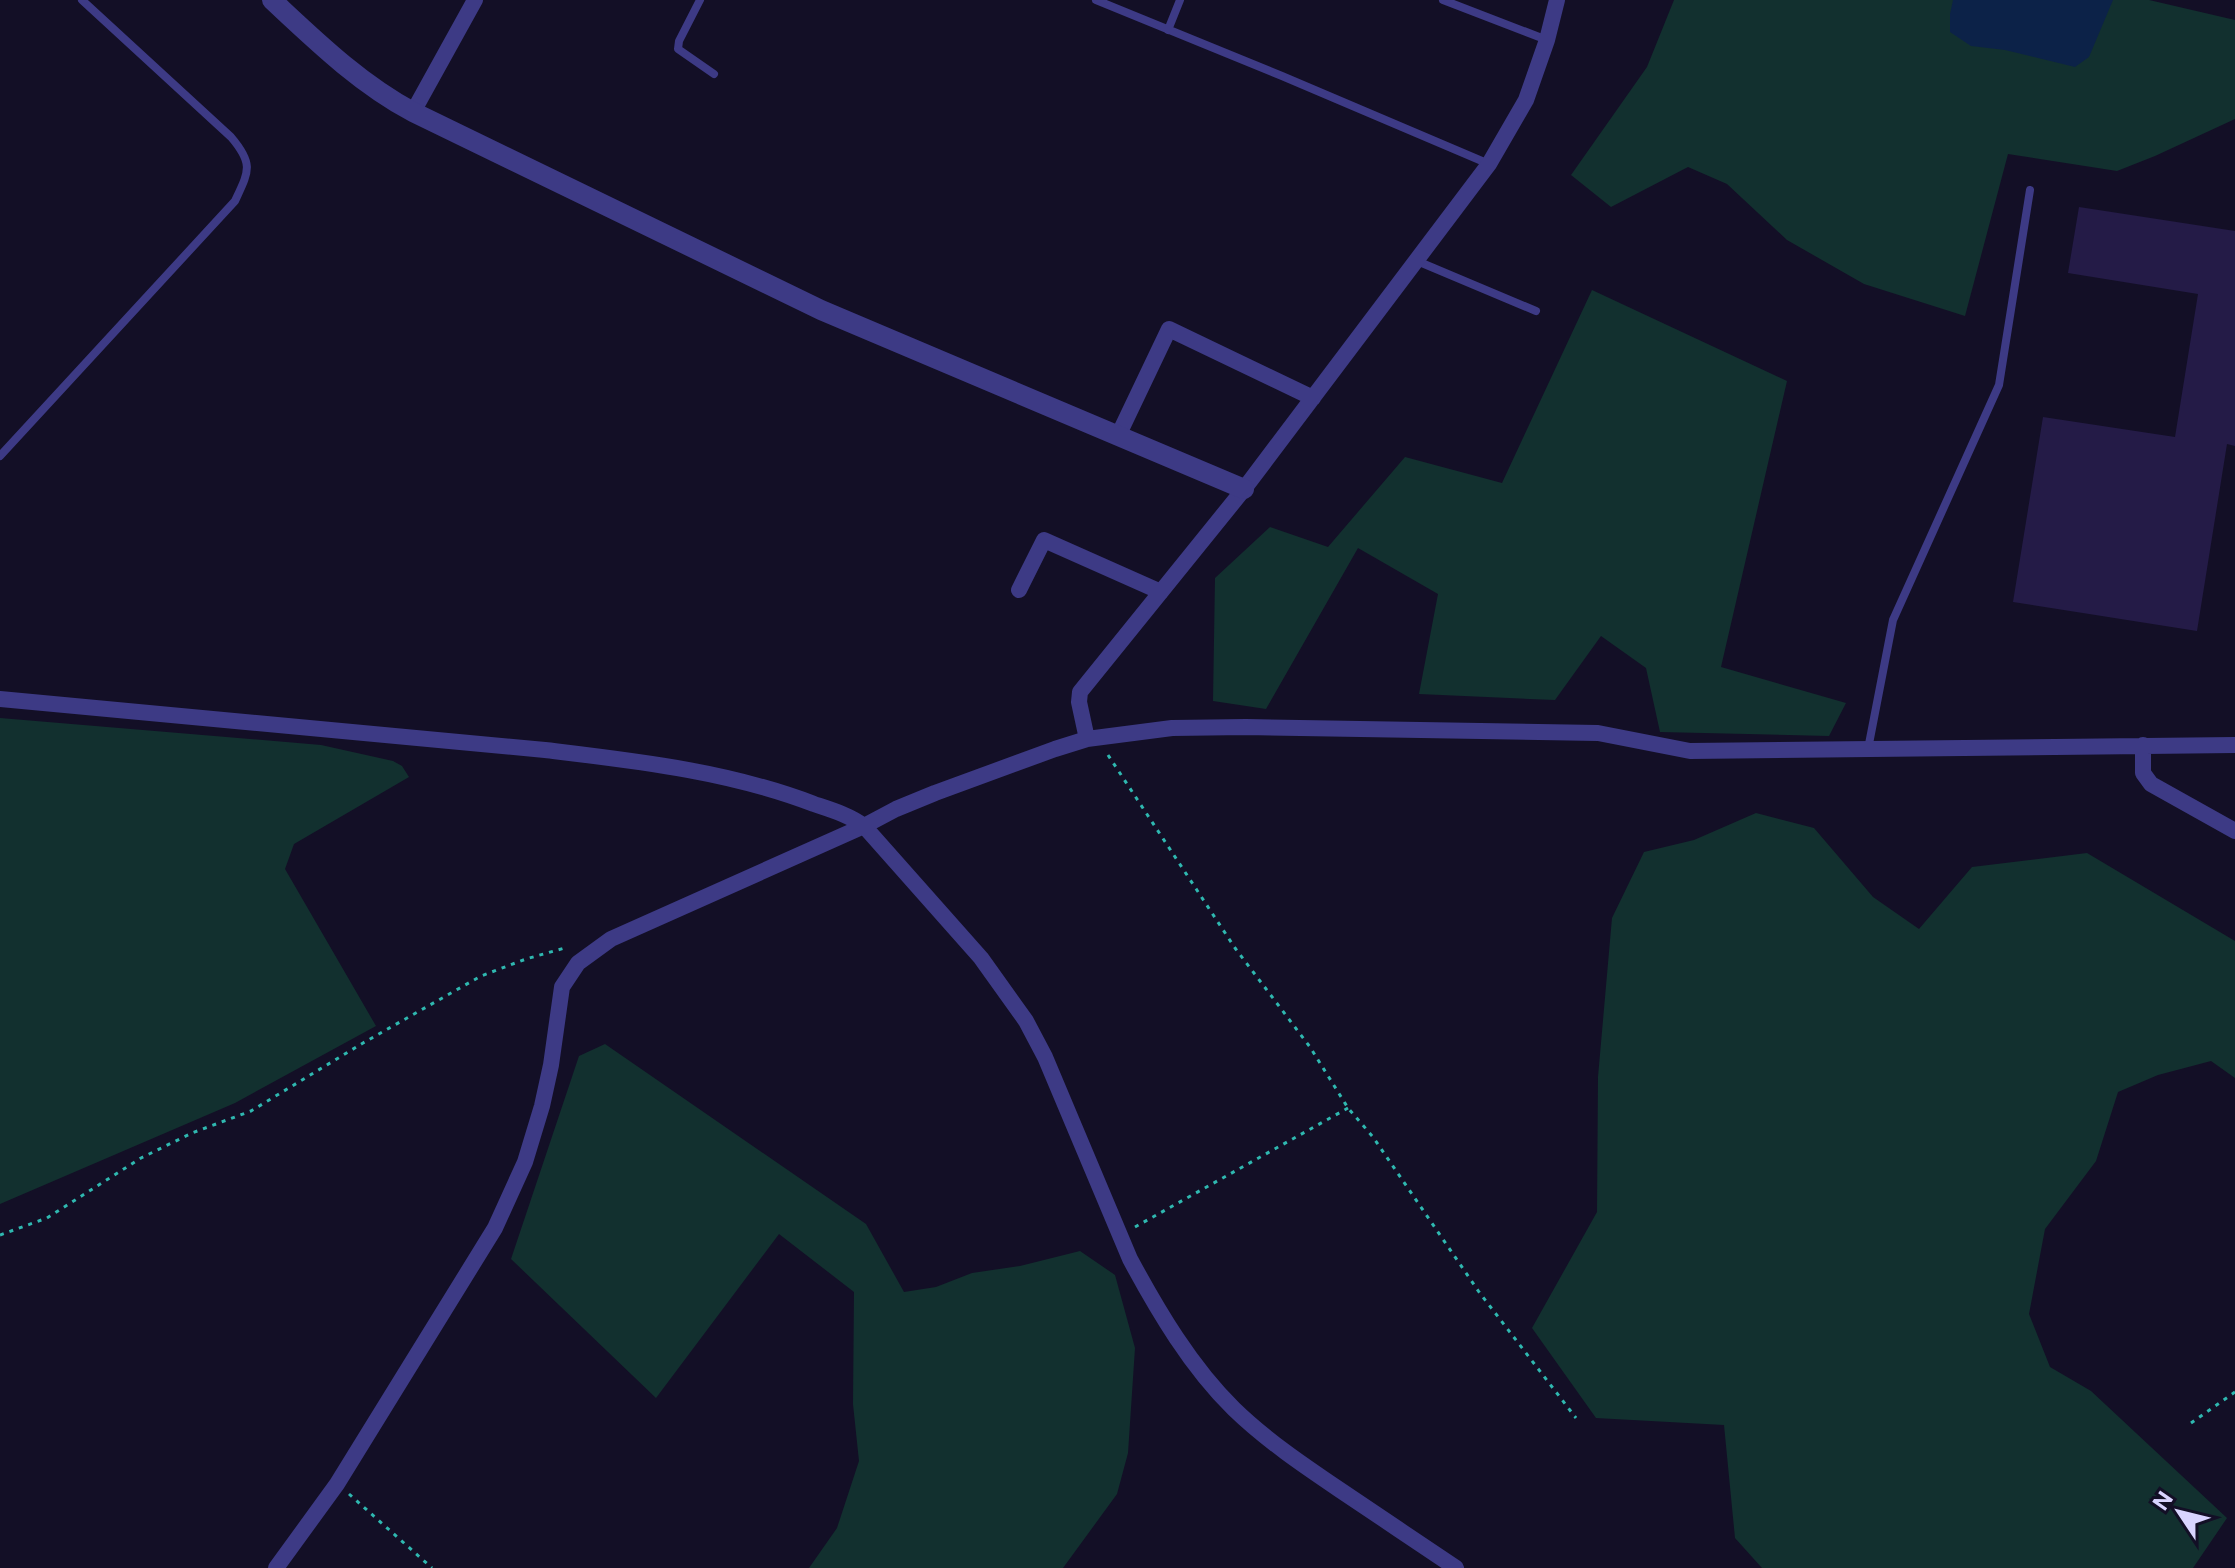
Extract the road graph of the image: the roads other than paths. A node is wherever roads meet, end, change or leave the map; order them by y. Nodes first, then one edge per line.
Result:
1 (82, 0) edge
2 (272, 0) edge
3 (475, 0) edge
4 (700, 0) edge
5 (1096, 0) edge
6 (1180, 0) edge
7 (1443, 0) edge
8 (1557, 0) edge
9 (1168, 30) junction
10 (1547, 40) junction
11 (714, 74) dead end
12 (413, 112) junction
13 (1489, 164) junction
14 (2030, 190) dead end
15 (1417, 261) junction
16 (1536, 311) dead end
17 (1313, 398) junction
18 (1118, 436) junction
19 (0, 456) edge
20 (1244, 489) junction
21 (1019, 590) dead end
22 (1161, 592) junction
23 (0, 699) edge
24 (1093, 738) junction
25 (2143, 745) junction
26 (2235, 745) edge
27 (1868, 750) junction
28 (864, 826) junction
29 (2235, 831) edge
30 (276, 1568) edge
31 (1456, 1568) edge

1 - 19 lane
2 - 12 street
3 - 12 street
4 - 11 lane
5 - 9 lane
6 - 9 lane
7 - 10 lane
8 - 10 street
9 - 13 lane
10 - 13 street
12 - 18 street
13 - 15 street
14 - 27 lane
15 - 16 lane
15 - 17 street
17 - 18 street
17 - 20 street
18 - 20 street
20 - 22 street
21 - 22 street
22 - 24 street
23 - 28 street
24 - 27 street
24 - 28 street
25 - 26 street
25 - 27 street
25 - 29 street
28 - 30 street
28 - 31 street

